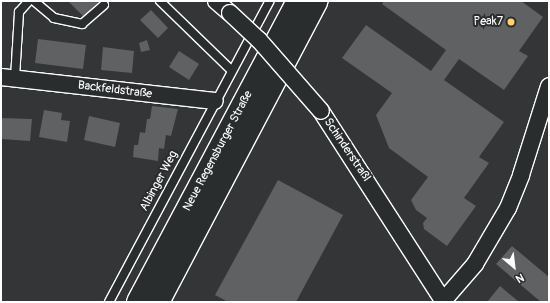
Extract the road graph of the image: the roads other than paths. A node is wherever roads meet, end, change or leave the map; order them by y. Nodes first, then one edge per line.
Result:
1 (30, 1) edge
2 (34, 1) edge
3 (160, 1) edge
4 (216, 1) edge
5 (270, 1) edge
6 (298, 1) edge
7 (317, 1) edge
8 (104, 5) dead end
9 (232, 71) junction
10 (8, 77) edge
11 (549, 86) edge
12 (215, 101) junction
13 (109, 302) edge
14 (138, 302) edge
15 (158, 302) edge
16 (444, 302) edge

1 - 10 lane, Backfeldstraße
2 - 8 lane
3 - 9 lane
4 - 16 street, Schinderstraßl, bridge
5 - 9 lane, Albinger Weg
6 - 14 highway, Neue Regensburger Straße
7 - 15 highway
9 - 12 lane, Albinger Weg
10 - 12 street, Backfeldstraße
11 - 16 street
12 - 13 lane, Albinger Weg

